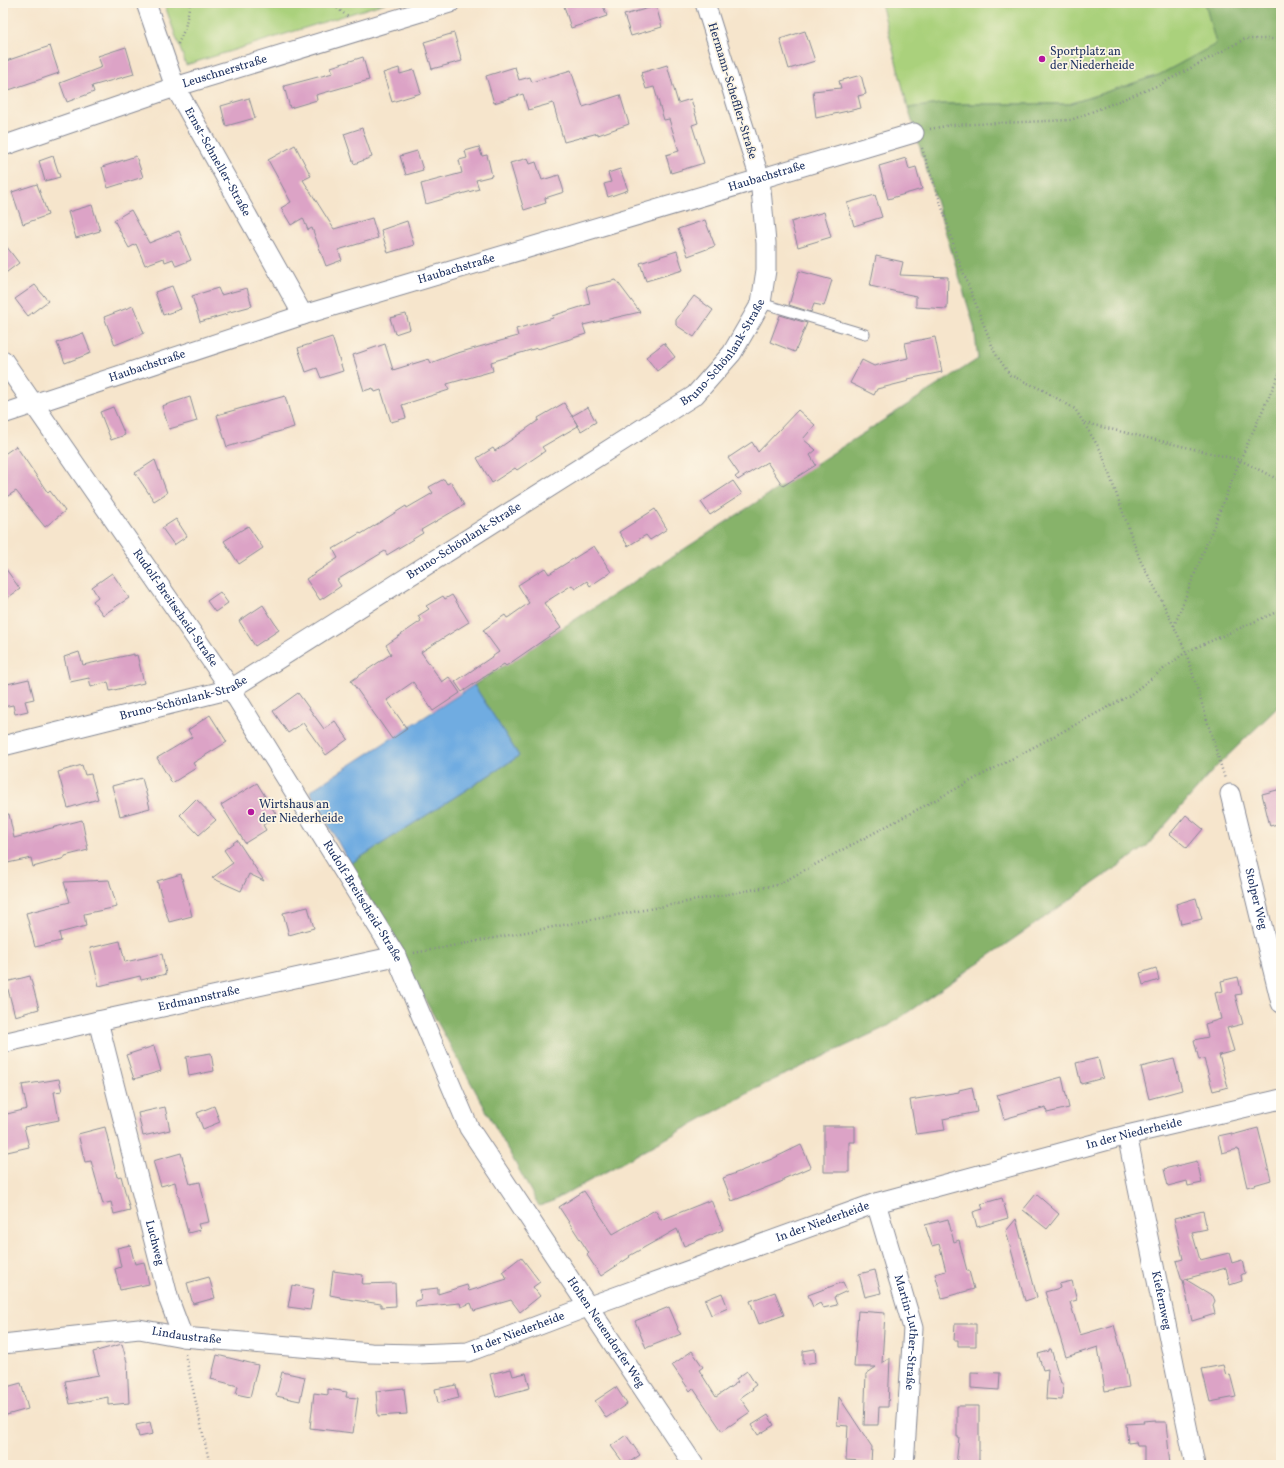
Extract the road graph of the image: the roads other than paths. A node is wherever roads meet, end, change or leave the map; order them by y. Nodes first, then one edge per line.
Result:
1 (146, 3) edge
2 (450, 3) edge
3 (705, 3) edge
4 (175, 88) junction
5 (914, 133) road end
6 (3, 146) edge
7 (760, 179) junction
8 (761, 303) junction
9 (303, 316) junction
10 (865, 334) dead end
11 (3, 360) edge
12 (34, 404) junction
13 (3, 414) edge
14 (231, 690) junction
15 (3, 746) edge
16 (1230, 794) road end
17 (396, 956) junction
18 (1281, 1003) edge
19 (98, 1021) junction
20 (3, 1043) edge
21 (1281, 1099) edge
22 (1127, 1135) junction
23 (517, 1201) joint
24 (876, 1203) junction
25 (587, 1307) junction
26 (183, 1337) junction
27 (3, 1344) edge
28 (371, 1353) joint
29 (694, 1465) edge
30 (904, 1465) edge
31 (1195, 1465) edge

1 - 4 street, Ernst-Schneller-Straße
2 - 4 street, Leuschnerstraße
3 - 7 street, Hermann-Scheffler-Straße
4 - 6 street, Leuschnerstraße
4 - 9 street, Ernst-Schneller-Straße
5 - 7 street, Haubachstraße
7 - 8 street, Bruno-Schönlank-Straße
7 - 9 street, Haubachstraße
8 - 10 lane
8 - 14 street, Bruno-Schönlank-Straße
9 - 12 street, Haubachstraße
11 - 12 street, Rudolf-Breitscheid-Straße
12 - 13 street, Haubachstraße
12 - 14 street, Rudolf-Breitscheid-Straße
14 - 15 street, Bruno-Schönlank-Straße
14 - 17 street, Rudolf-Breitscheid-Straße
16 - 18 street, Stolper Weg
17 - 19 street, Erdmannstraße
17 - 23 street, Rudolf-Breitscheid-Straße
19 - 20 street, Erdmannstraße
19 - 26 street, Luchweg
21 - 22 street, In der Niederheide
22 - 24 street, In der Niederheide
22 - 31 street, Kiefernweg
23 - 25 street, Hohen Neuendorfer Weg
24 - 25 street, In der Niederheide
24 - 30 street, Martin-Luther-Straße
25 - 28 street, In der Niederheide
25 - 29 street, Hohen Neuendorfer Weg
26 - 27 street, Lindaustraße
26 - 28 street, Lindaustraße

